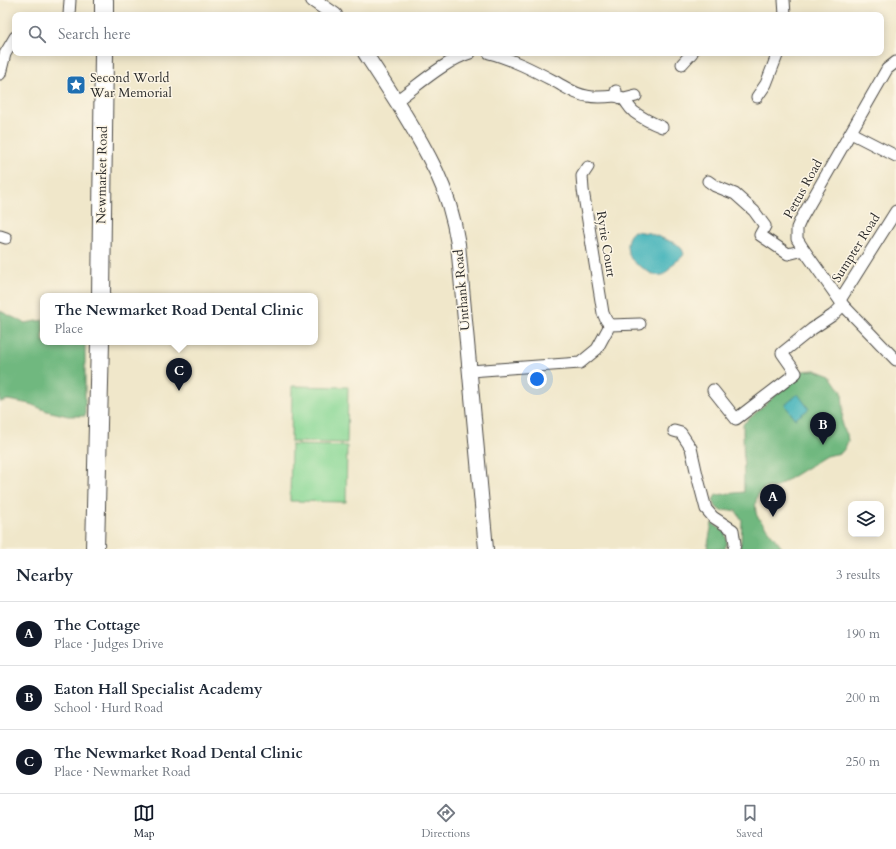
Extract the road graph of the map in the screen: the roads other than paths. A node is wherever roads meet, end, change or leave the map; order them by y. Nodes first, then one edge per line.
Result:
1 (70, 0) edge
2 (104, 0) edge
3 (313, 0) edge
4 (784, 0) edge
5 (69, 12) edge
6 (104, 12) edge
7 (331, 12) edge
8 (785, 12) edge
9 (12, 42) edge
10 (104, 56) edge
11 (367, 56) edge
12 (461, 56) edge
13 (500, 56) edge
14 (689, 56) edge
15 (777, 56) edge
16 (896, 62) edge
17 (682, 64) dead end
18 (0, 74) edge
19 (618, 95) junction
20 (636, 96) dead end
21 (757, 97) dead end
22 (396, 101) junction
23 (662, 127) dead end
24 (851, 133) junction
25 (896, 156) edge
26 (588, 167) dead end
27 (711, 187) dead end
28 (896, 211) edge
29 (804, 250) junction
30 (101, 293) edge
31 (842, 302) junction
32 (640, 324) dead end
33 (610, 325) junction
34 (100, 345) edge
35 (896, 360) edge
36 (470, 371) junction
37 (713, 390) dead end
38 (674, 430) dead end
39 (95, 549) edge
40 (486, 549) edge
41 (734, 549) edge

1 - 5 street
2 - 6 highway
3 - 7 street
4 - 8 street
9 - 18 street
10 - 30 highway, Newmarket Road
11 - 22 street, Unthank Road
12 - 22 street
13 - 19 street
14 - 17 street
15 - 21 street
16 - 24 street, Pettus Road
19 - 20 street
19 - 23 street
22 - 36 street, Unthank Road
24 - 25 street
24 - 29 street, Pettus Road
26 - 33 street, Ryrie Court
27 - 29 street
28 - 31 street, Sumpter Road
29 - 31 street, Pettus Road
31 - 35 street, Pettus Road
31 - 37 street, Sumpter Road
32 - 33 street
33 - 36 street
34 - 39 highway
36 - 40 street, Unthank Road
38 - 41 street

